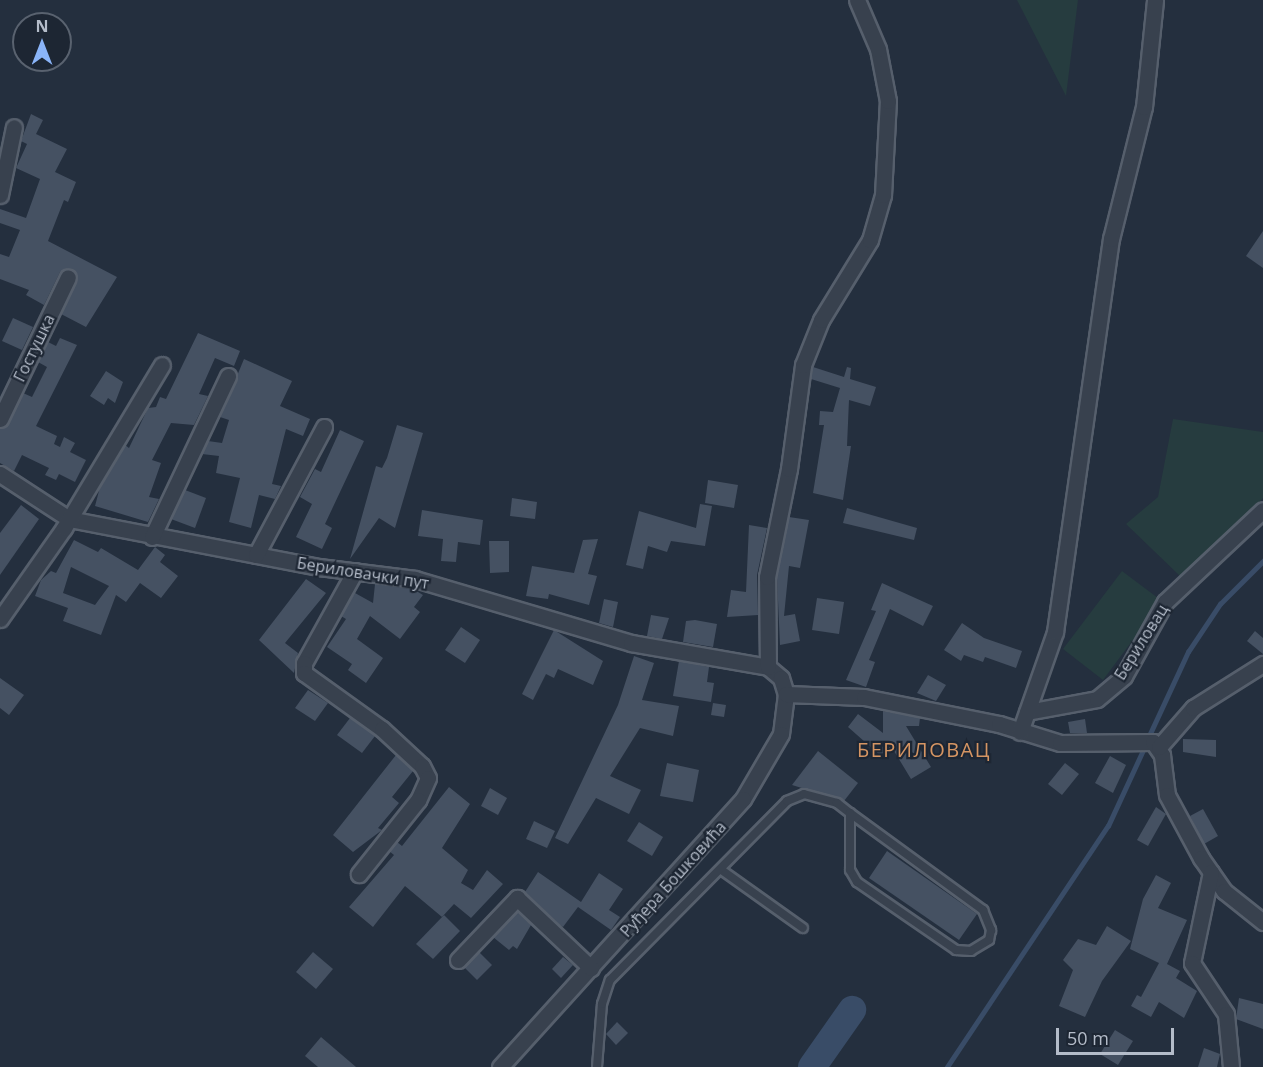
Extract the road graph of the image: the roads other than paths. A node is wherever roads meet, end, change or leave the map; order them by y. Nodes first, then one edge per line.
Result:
1 (857, 0) edge
2 (1155, 0) edge
3 (14, 127) dead end
4 (0, 195) edge
5 (68, 277) dead end
6 (162, 365) dead end
7 (228, 376) dead end
8 (0, 419) edge
9 (324, 427) dead end
10 (0, 474) edge
11 (1263, 510) edge
12 (69, 519) junction
13 (152, 537) junction
14 (256, 555) junction
15 (355, 571) junction
16 (0, 619) edge
17 (1263, 664) edge
18 (768, 668) junction
19 (786, 694) junction
20 (1027, 712) junction
21 (1020, 732) junction
22 (1150, 743) junction
23 (850, 813) junction
24 (723, 871) junction
25 (1211, 872) junction
26 (359, 874) dead end
27 (1263, 922) edge
28 (803, 928) dead end
29 (458, 960) dead end
30 (591, 968) junction
31 (500, 1067) edge
32 (597, 1067) edge
33 (1231, 1067) edge

1 - 18 street
2 - 20 street
3 - 4 street
5 - 8 street, Гостушка
6 - 12 street
7 - 13 street
9 - 14 street
10 - 12 street, Бериловачки пут
11 - 20 street, Бериловац
12 - 13 street, Бериловачки пут
12 - 16 street
13 - 14 street, Бериловачки пут
14 - 15 street, Бериловачки пут
15 - 18 street, Бериловачки пут
15 - 26 street
17 - 22 street
18 - 19 street
19 - 21 street
19 - 30 street, Руђера Бошковића
20 - 21 street
21 - 22 street
22 - 25 street
23 - 23 lane
23 - 24 lane
24 - 28 lane
24 - 32 lane
25 - 27 street
25 - 33 street
29 - 30 street
30 - 31 street, Руђера Бошковића

